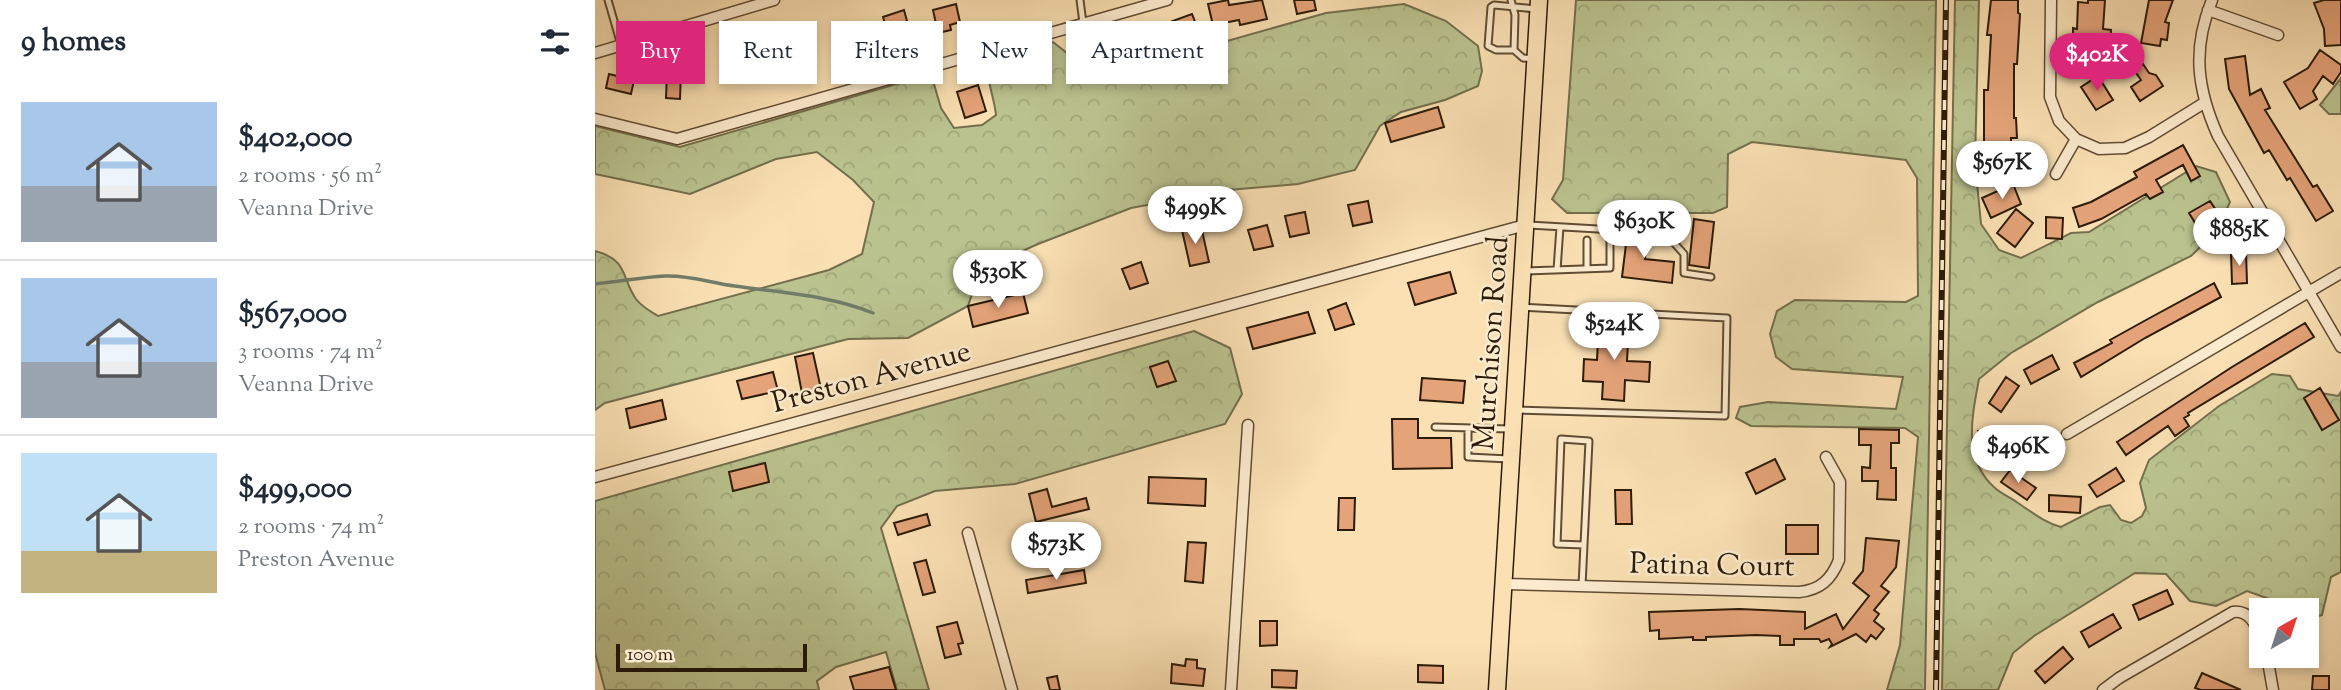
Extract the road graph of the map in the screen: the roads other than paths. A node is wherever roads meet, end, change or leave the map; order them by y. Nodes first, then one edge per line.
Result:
1 (608, 0) edge
2 (774, 0) edge
3 (1080, 0) edge
4 (1167, 0) edge
5 (2051, 0) edge
6 (1512, 4) edge
7 (1131, 5) edge
8 (1539, 5) edge
9 (2210, 5) edge
10 (703, 21) edge
11 (1083, 21) edge
12 (1088, 21) edge
13 (616, 28) edge
14 (1066, 28) edge
15 (2278, 35) dead end
16 (616, 47) edge
17 (1514, 50) junction
18 (595, 53) edge
19 (1535, 60) junction
20 (2204, 103) junction
21 (595, 119) edge
22 (2076, 139) junction
23 (2056, 174) dead end
24 (1525, 225) junction
25 (1560, 227) junction
26 (1610, 230) junction
27 (1587, 240) dead end
28 (1587, 269) junction
29 (1557, 270) junction
30 (1523, 271) junction
31 (2341, 272) edge
32 (1711, 277) dead end
33 (2309, 292) junction
34 (1520, 307) junction
35 (2341, 346) edge
36 (1514, 410) junction
37 (1248, 425) dead end
38 (1435, 427) dead end
39 (1468, 428) junction
40 (1513, 429) junction
41 (2067, 434) dead end
42 (1826, 457) dead end
43 (1510, 459) junction
44 (595, 477) edge
45 (968, 533) dead end
46 (1584, 545) junction
47 (1504, 584) junction
48 (1582, 586) junction
49 (2249, 616) edge
50 (2269, 668) edge
51 (1012, 690) edge
52 (1231, 690) edge
53 (1497, 690) edge
54 (2103, 690) edge
55 (2273, 690) edge

1 - 13 lane
2 - 10 street
3 - 11 lane
4 - 7 street
5 - 22 street
6 - 8 lane
6 - 17 lane
6 - 17 lane
7 - 12 street
8 - 19 main road, Murchison Road
9 - 15 street
9 - 20 street
14 - 21 street
16 - 18 street
17 - 19 lane
19 - 24 main road, Murchison Road
20 - 22 street
20 - 33 street
22 - 23 street
24 - 25 lane
24 - 30 main road, Murchison Road
24 - 44 street, Preston Avenue
25 - 26 lane
25 - 29 lane
26 - 28 lane
26 - 32 lane
27 - 28 lane
28 - 29 lane
29 - 30 lane
30 - 34 main road, Murchison Road
31 - 33 street
33 - 35 street
33 - 41 street
34 - 36 main road, Murchison Road
34 - 36 lane
36 - 40 main road, Murchison Road
37 - 52 street
38 - 39 lane
39 - 40 lane
39 - 43 lane
40 - 43 main road, Murchison Road
42 - 48 street, Patina Court
43 - 47 main road, Murchison Road
45 - 51 street
46 - 46 lane
46 - 48 lane
47 - 48 street, Patina Court
47 - 53 main road, Murchison Road
49 - 54 street
50 - 55 street

